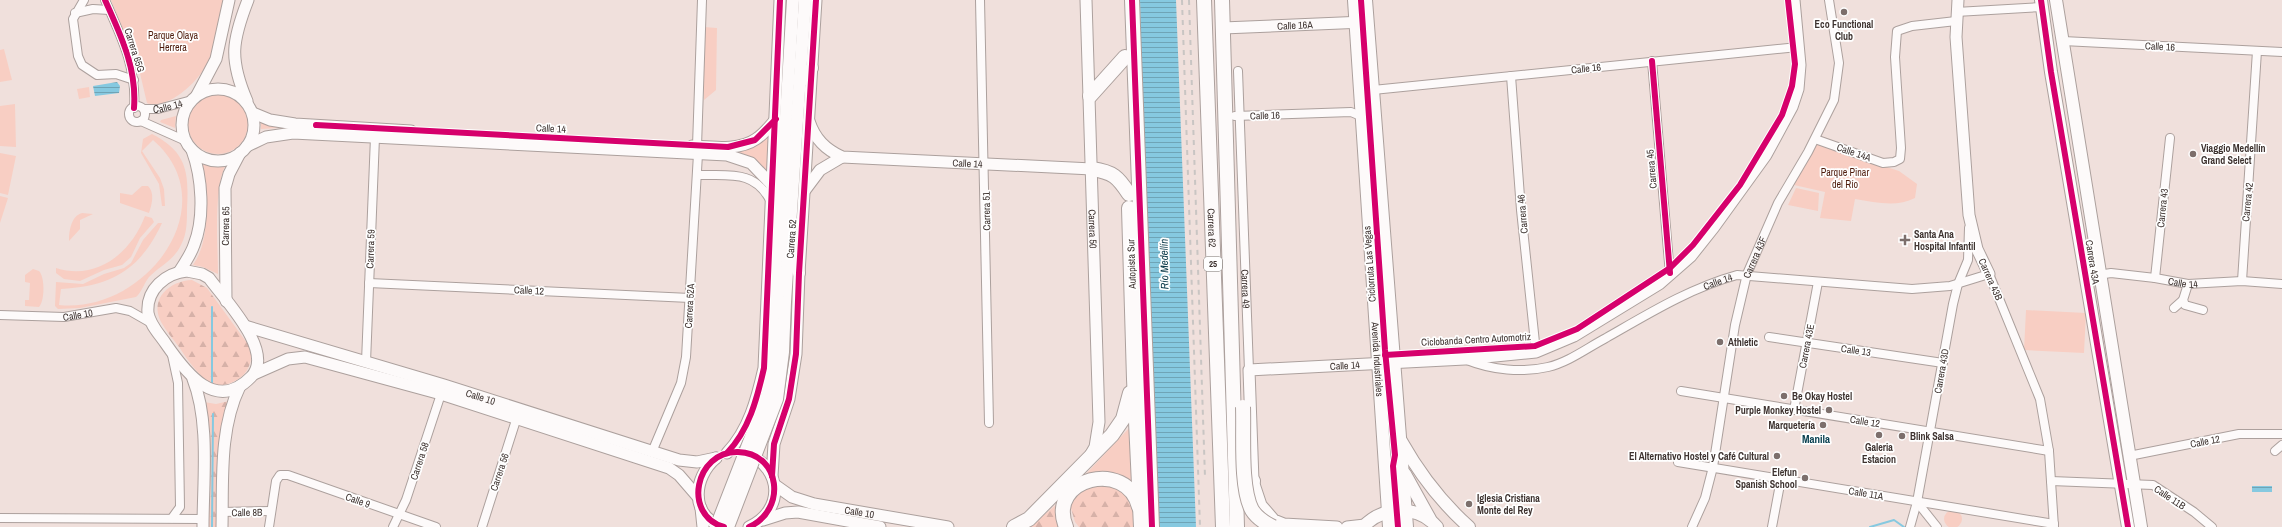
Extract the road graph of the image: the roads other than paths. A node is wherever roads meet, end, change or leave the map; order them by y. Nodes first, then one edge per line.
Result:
1 (84, 0) edge
2 (105, 0) edge
3 (229, 0) edge
4 (248, 0) edge
5 (702, 0) edge
6 (780, 0) edge
7 (793, 0) edge
8 (805, 0) edge
9 (816, 0) edge
10 (980, 0) edge
11 (1086, 0) edge
12 (1123, 0) edge
13 (1132, 0) edge
14 (1204, 0) edge
15 (1222, 0) edge
16 (1354, 0) edge
17 (1366, 0) edge
18 (1794, 0) edge
19 (1830, 0) edge
20 (1958, 0) edge
21 (2056, 0) edge
22 (2041, 4) edge
23 (110, 10) junction
24 (75, 13) junction
25 (1956, 16) junction
26 (1362, 22) junction
27 (1223, 28) junction
28 (2063, 41) junction
29 (1798, 47) junction
30 (2257, 51) junction
31 (2282, 52) edge
32 (1125, 57) junction
33 (1652, 61) junction
34 (130, 63) junction
35 (812, 68) junction
36 (1238, 71) dead end
37 (116, 74) junction
38 (1511, 76) junction
39 (800, 82) junction
40 (135, 84) junction
41 (787, 88) junction
42 (1373, 90) junction
43 (1090, 96) junction
44 (194, 98) junction
45 (1362, 103) junction
46 (134, 108) junction
47 (251, 109) junction
48 (147, 110) junction
49 (1351, 112) junction
50 (779, 113) junction
51 (1233, 116) junction
52 (1363, 117) junction
53 (808, 118) junction
54 (141, 121) junction
55 (375, 137) junction
56 (2170, 138) dead end
57 (1815, 139) junction
58 (189, 145) junction
59 (244, 150) junction
60 (698, 150) junction
61 (842, 157) junction
62 (985, 164) junction
63 (1092, 169) junction
64 (697, 175) junction
65 (773, 186) junction
66 (805, 191) junction
67 (1129, 194) junction
68 (772, 205) junction
69 (1139, 213) junction
70 (1969, 215) junction
71 (786, 228) junction
72 (769, 270) junction
73 (180, 272) junction
74 (799, 273) junction
75 (1747, 274) junction
76 (1989, 274) junction
77 (2100, 274) junction
78 (1670, 275) junction
79 (2085, 276) junction
80 (2154, 278) junction
81 (2242, 281) junction
82 (1131, 282) junction
83 (1818, 282) junction
84 (369, 283) junction
85 (1958, 284) junction
86 (2188, 284) junction
87 (2282, 284) edge
88 (690, 298) junction
89 (2183, 300) junction
90 (226, 301) junction
91 (780, 302) junction
92 (2174, 308) dead end
93 (2203, 310) dead end
94 (0, 315) edge
95 (151, 323) junction
96 (245, 326) junction
97 (1769, 337) dead end
98 (1807, 343) junction
99 (171, 351) junction
100 (1536, 352) junction
101 (1232, 355) junction
102 (1465, 359) junction
103 (366, 362) junction
104 (1393, 362) junction
105 (1943, 363) junction
106 (1378, 364) junction
107 (1249, 370) junction
108 (254, 374) junction
109 (192, 378) junction
110 (1134, 379) junction
111 (240, 386) junction
112 (1681, 391) dead end
113 (441, 394) junction
114 (1723, 399) junction
115 (1794, 410) junction
116 (752, 412) junction
117 (517, 417) junction
118 (990, 423) dead end
119 (780, 424) junction
120 (1930, 432) junction
121 (2282, 434) edge
122 (1399, 438) junction
123 (2282, 445) edge
124 (2049, 451) junction
125 (2276, 451) dead end
126 (652, 452) junction
127 (721, 455) junction
128 (1090, 456) junction
129 (2129, 456) junction
130 (1678, 462) dead end
131 (1402, 466) junction
132 (1713, 467) junction
133 (1781, 478) junction
134 (774, 480) junction
135 (1253, 481) junction
136 (2051, 481) junction
137 (2128, 484) junction
138 (700, 502) junction
139 (1918, 502) junction
140 (1405, 510) junction
141 (271, 511) junction
142 (222, 512) junction
143 (1388, 512) junction
144 (399, 514) junction
145 (0, 518) edge
146 (172, 518) junction
147 (1237, 520) edge
148 (761, 521) junction
149 (1141, 522) edge
150 (203, 523) edge
151 (1911, 524) edge
152 (1435, 525) edge
153 (2054, 525) edge
154 (1364, 526) edge
155 (222, 527) edge
156 (269, 527) edge
157 (393, 527) edge
158 (436, 527) edge
159 (482, 527) edge
160 (702, 527) edge
161 (716, 527) edge
162 (724, 527) edge
163 (728, 527) edge
164 (749, 527) edge
165 (880, 527) edge
166 (948, 527) edge
167 (1014, 527) edge
168 (1066, 527) edge
169 (1152, 527) edge
170 (1223, 527) edge
171 (1273, 527) edge
172 (1336, 527) edge
173 (1347, 527) edge
174 (1389, 527) edge
175 (1406, 527) edge
176 (1470, 527) edge
177 (1692, 527) edge
178 (1772, 527) edge
179 (1937, 527) edge
180 (2128, 527) edge
181 (2141, 527) edge
182 (2212, 527) edge

1 - 24 street
2 - 23 street, Carrera 65G
3 - 44 street
4 - 47 street
5 - 60 street, Carrera 52A
6 - 50 street, Carrera 52
7 - 41 main road, Carrera 52
8 - 39 main road, Carrera 52
9 - 35 street, Carrera 52
10 - 62 street, Carrera 51
11 - 43 street, Carrera 50
12 - 32 highway, Autopista Sur
13 - 69 highway, Autopista Sur
14 - 170 highway, Carrera 62 / 25
15 - 27 highway, Carrera 62 / 25
16 - 26 main road, Avenida Industriales
17 - 26 main road, Avenida Industriales
18 - 29 street
19 - 57 street, Carrera 43F
20 - 25 street, Carrera 43B
21 - 28 main road, Carrera 43A
22 - 25 street
22 - 79 main road, Carrera 43A
23 - 24 street
23 - 34 street, Carrera 65G
24 - 37 street, Carrera 65G
25 - 57 street, Calle 14A
25 - 70 street, Carrera 43B
26 - 27 street, Calle 16A
26 - 42 main road, Avenida Industriales
26 - 45 main road, Avenida Industriales
27 - 51 highway, Carrera 62 / 25
28 - 30 street, Calle 16
28 - 77 main road, Carrera 43A
29 - 33 street, Calle 16
29 - 78 street
30 - 31 street, Calle 16
30 - 81 street, Carrera 42
32 - 43 highway
32 - 67 highway, Autopista Sur
33 - 38 street, Calle 16
33 - 78 street, Carrera 45
34 - 37 street, Carrera 65G
34 - 40 street, Carrera 65G
35 - 39 main road
35 - 53 street, Carrera 52
36 - 51 street, Carrera 49
37 - 40 street, Carrera 65G
38 - 42 street, Calle 16
38 - 100 street, Carrera 46
39 - 71 main road, Carrera 52
40 - 46 street, Carrera 65G
40 - 48 street
41 - 50 main road, Carrera 52
41 - 50 main road
42 - 104 main road, Avenida Industriales
43 - 63 street, Carrera 50
44 - 47 street
44 - 48 street, Calle 14
44 - 58 street
45 - 49 street
45 - 52 main road, Avenida Industriales
46 - 48 street
46 - 54 street
47 - 59 street
47 - 60 street, Calle 14
48 - 54 street
49 - 51 street, Calle 16
49 - 52 street, Calle 16
50 - 60 street, Calle 14
50 - 65 street, Carrera 52
50 - 71 main road, Carrera 52
51 - 101 highway, Carrera 62 / 25
51 - 107 street, Carrera 49
52 - 106 main road, Avenida Industriales
53 - 61 street, Calle 14
53 - 66 street, Carrera 52
54 - 58 street, Calle 14
55 - 59 street, Calle 14
55 - 60 street, Calle 14
55 - 84 street, Carrera 59
56 - 80 street, Carrera 43
57 - 75 street, Carrera 43F
58 - 59 street
58 - 73 street
59 - 90 street, Carrera 65
60 - 64 street, Carrera 52A
60 - 65 street, Calle 14
61 - 62 street, Calle 14
61 - 66 street
62 - 63 street, Calle 14
62 - 118 street, Carrera 51
63 - 67 highway
63 - 128 street, Carrera 50
64 - 68 street
64 - 88 street, Carrera 52A
65 - 68 street, Carrera 52
66 - 74 street, Carrera 52
67 - 82 highway, Autopista Sur
68 - 72 street, Carrera 52
69 - 82 highway
69 - 169 highway, Autopista Sur
70 - 76 street, Carrera 43B
70 - 85 street, Carrera 43D
71 - 72 main road
71 - 74 main road
71 - 91 main road, Carrera 52
72 - 116 street, Carrera 52
73 - 90 street
73 - 95 street
74 - 119 street, Carrera 52
75 - 83 street, Calle 14
75 - 102 street, Calle 14
75 - 114 street, Carrera 43F
76 - 85 street, Calle 14
76 - 124 street, Carrera 43B
77 - 79 street, Calle 14
77 - 80 street, Calle 14
77 - 129 main road, Carrera 43A
78 - 100 street, Calle 14
79 - 137 main road, Carrera 43A
80 - 86 street, Calle 14
81 - 86 street, Calle 14
81 - 87 street, Calle 14
82 - 110 highway, Autopista Sur
83 - 85 street, Calle 14
83 - 98 street, Carrera 43E
84 - 88 street, Calle 12
84 - 103 street, Carrera 59
85 - 105 street, Carrera 43D
86 - 89 street
88 - 126 street, Carrera 52A
89 - 92 street
89 - 93 street
90 - 96 street
91 - 161 main road, Carrera 52, bridge
91 - 163 main road, Carrera 52, bridge
94 - 95 street, Calle 10
95 - 99 street
96 - 103 street, Calle 10
96 - 108 street
97 - 98 street, Calle 13
98 - 105 street, Calle 13
98 - 115 street, Carrera 43E
99 - 109 street
99 - 146 street
100 - 102 street, Calle 14
101 - 147 highway, Carrera 62 / 25
101 - 171 highway, bridge
102 - 104 street, Calle 14
103 - 126 street, Calle 10
104 - 106 street, Calle 14
104 - 122 main road, Avenida Industriales
105 - 120 street, Carrera 43D
106 - 107 street, Calle 14
106 - 143 main road, Avenida Industriales
107 - 135 street, Carrera 49
108 - 111 street
108 - 113 street, Calle 10
109 - 111 street
109 - 150 street
110 - 128 highway
110 - 149 highway, Autopista Sur
111 - 142 street
112 - 114 street, Calle 12
113 - 117 street, Calle 10
113 - 144 street, Carrera 58
114 - 115 street, Calle 12
114 - 132 street, Carrera 43F
115 - 120 street, Calle 12
116 - 119 street
116 - 127 street, Carrera 52
117 - 138 street, Calle 10
117 - 159 street, Carrera 56
119 - 134 street, Carrera 52
120 - 124 street, Calle 12
120 - 139 street, Carrera 43D
121 - 129 street, Calle 12
122 - 131 main road, Avenida Industriales
122 - 176 main road
123 - 125 street
124 - 136 street, Carrera 43B
126 - 127 street, Calle 10
127 - 134 street, Calle 10
127 - 138 street, Carrera 52
128 - 167 highway
129 - 137 main road, Carrera 43A
130 - 132 street, Calle 11A
131 - 140 main road, Avenida Industriales
131 - 152 main road
132 - 133 street, Calle 11A
132 - 177 street, Carrera 43F
133 - 139 street, Calle 11A
133 - 178 street
134 - 148 street, Carrera 52
134 - 166 street, Calle 10
135 - 147 highway
135 - 172 street, Carrera 49
136 - 137 street, Calle 11B
136 - 153 street, Carrera 43B
137 - 180 main road, Carrera 43A
137 - 181 main road, Carrera 43A
137 - 182 street, Calle 11B
138 - 160 street
138 - 162 street, Calle 10
139 - 151 street, Carrera 43D
139 - 153 street, Calle 11A
139 - 179 street
140 - 143 main road
140 - 152 main road
140 - 175 main road, Avenida Industriales
141 - 142 street, Calle 8B
141 - 144 street, Calle 9
141 - 156 street
142 - 155 street
143 - 154 main road
143 - 174 main road, Avenida Industriales
144 - 157 street, Carrera 58
144 - 158 street, Calle 9
145 - 146 street
146 - 150 street
148 - 164 street, Calle 10
148 - 165 street, Calle 10
149 - 168 highway
154 - 173 street

